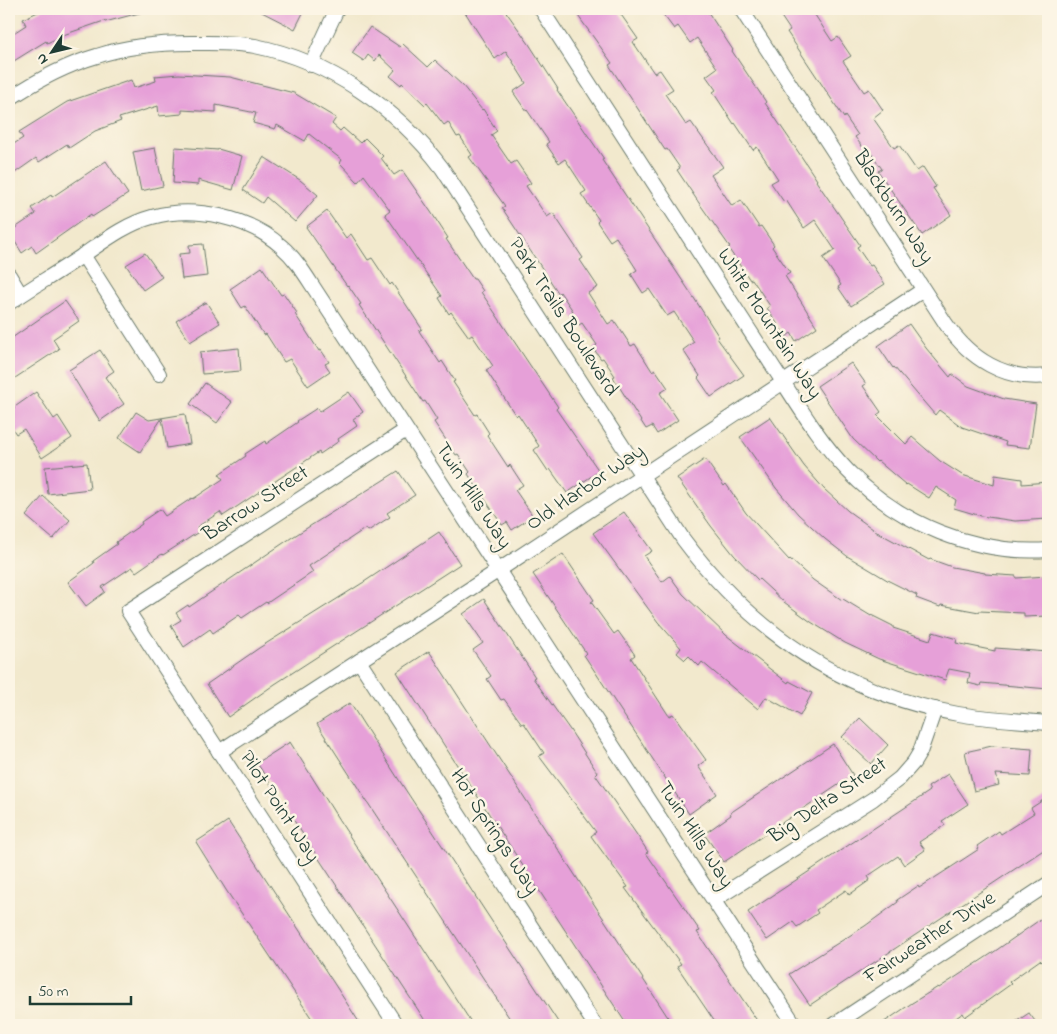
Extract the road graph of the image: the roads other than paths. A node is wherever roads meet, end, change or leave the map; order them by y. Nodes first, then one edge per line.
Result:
1 (337, 9) edge
2 (541, 9) edge
3 (741, 9) edge
4 (311, 65) junction
5 (9, 99) edge
6 (83, 256) junction
7 (9, 275) edge
8 (923, 290) junction
9 (21, 295) junction
10 (9, 303) edge
11 (160, 374) dead end
12 (1048, 376) edge
13 (783, 382) junction
14 (406, 430) junction
15 (641, 476) junction
16 (1048, 550) edge
17 (498, 570) junction
18 (128, 611) joint
19 (359, 661) junction
20 (935, 709) junction
21 (1048, 723) edge
22 (219, 752) junction
23 (1048, 884) edge
24 (714, 900) junction
25 (396, 1025) edge
26 (595, 1025) edge
27 (795, 1025) edge
28 (834, 1025) edge

1 - 4 street
2 - 13 street, White Mountain Way
3 - 8 street, Blackburn Way
4 - 5 street, Park Trails Boulevard
4 - 15 street, Park Trails Boulevard
6 - 9 street, Twin Hills Way
6 - 11 street
6 - 14 street, Twin Hills Way
7 - 9 street
8 - 12 street, Blackburn Way
8 - 13 street, Old Harbor Way
9 - 10 street, Twin Hills Way
13 - 15 street, Old Harbor Way
13 - 16 street, White Mountain Way
14 - 17 street, Twin Hills Way
14 - 18 street, Barrow Street
15 - 17 street, Old Harbor Way
15 - 20 street, Park Trails Boulevard
17 - 19 street, Old Harbor Way
17 - 24 street, Twin Hills Way
18 - 22 street, Pilot Point Way
19 - 22 street, Old Harbor Way
19 - 26 street, Hot Springs Way
20 - 21 street, Park Trails Boulevard
20 - 24 street, Big Delta Street
22 - 25 street, Pilot Point Way
23 - 28 street, Fairweather Drive
24 - 27 street, Twin Hills Way

